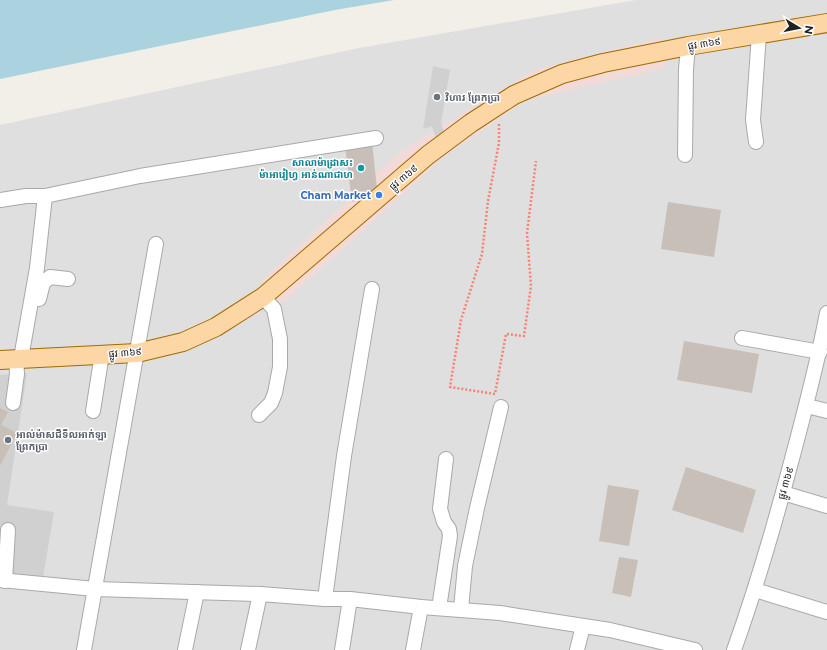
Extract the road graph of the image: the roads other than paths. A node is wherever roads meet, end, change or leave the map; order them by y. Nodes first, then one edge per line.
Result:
1 (827, 23) edge
2 (759, 34) junction
3 (688, 46) junction
4 (376, 138) dead end
5 (756, 142) dead end
6 (685, 155) dead end
7 (45, 196) junction
8 (0, 200) edge
9 (156, 244) dead end
10 (68, 279) dead end
11 (372, 289) dead end
12 (263, 297) junction
13 (827, 313) edge
14 (742, 338) dead end
15 (137, 352) junction
16 (820, 352) junction
17 (102, 354) junction
18 (17, 358) edge
19 (13, 403) dead end
20 (807, 406) junction
21 (501, 407) dead end
22 (827, 411) edge
23 (93, 412) dead end
24 (259, 415) dead end
25 (446, 459) dead end
26 (783, 493) junction
27 (827, 506) edge
28 (8, 530) dead end
29 (3, 580) edge
30 (94, 590) junction
31 (755, 590) junction
32 (197, 592) junction
33 (260, 594) junction
34 (325, 599) junction
35 (350, 600) junction
36 (421, 607) junction
37 (439, 608) junction
38 (461, 609) junction
39 (827, 612) edge
40 (583, 626) junction
41 (84, 650) edge
42 (185, 650) edge
43 (248, 650) edge
44 (342, 650) edge
45 (413, 650) edge
46 (577, 650) edge
47 (695, 650) edge
48 (734, 650) edge

1 - 2 main road, ផ្លូវ ៣៦៩
2 - 3 main road, ផ្លូវ ៣៦៩
2 - 5 street
3 - 6 street
3 - 12 main road, ផ្លូវ ៣៦៩
4 - 7 street
7 - 8 street
7 - 18 street
9 - 15 street
10 - 18 street
11 - 34 street
12 - 15 main road, ផ្លូវ ៣៦៩
12 - 24 street
13 - 16 street, ផ្លូវ ៣៦៩
14 - 16 street
15 - 17 main road, ផ្លូវ ៣៦៩
15 - 30 street
16 - 20 street, ផ្លូវ ៣៦៩
17 - 18 main road, ផ្លូវ ៣៦៩
17 - 23 street
18 - 19 street
20 - 22 street
20 - 26 street, ផ្លូវ ៣៦៩
21 - 38 street
25 - 37 street
26 - 27 street
26 - 31 street, ផ្លូវ ៣៦៩
28 - 29 street
29 - 30 street
30 - 32 street
30 - 41 street
31 - 39 street
31 - 48 street, ផ្លូវ ៣៦៩
32 - 33 street
32 - 42 street
33 - 34 street
33 - 43 street
34 - 35 street
35 - 36 street
35 - 44 street
36 - 37 street
36 - 45 street
37 - 38 street
38 - 40 street
40 - 46 street
40 - 47 street

